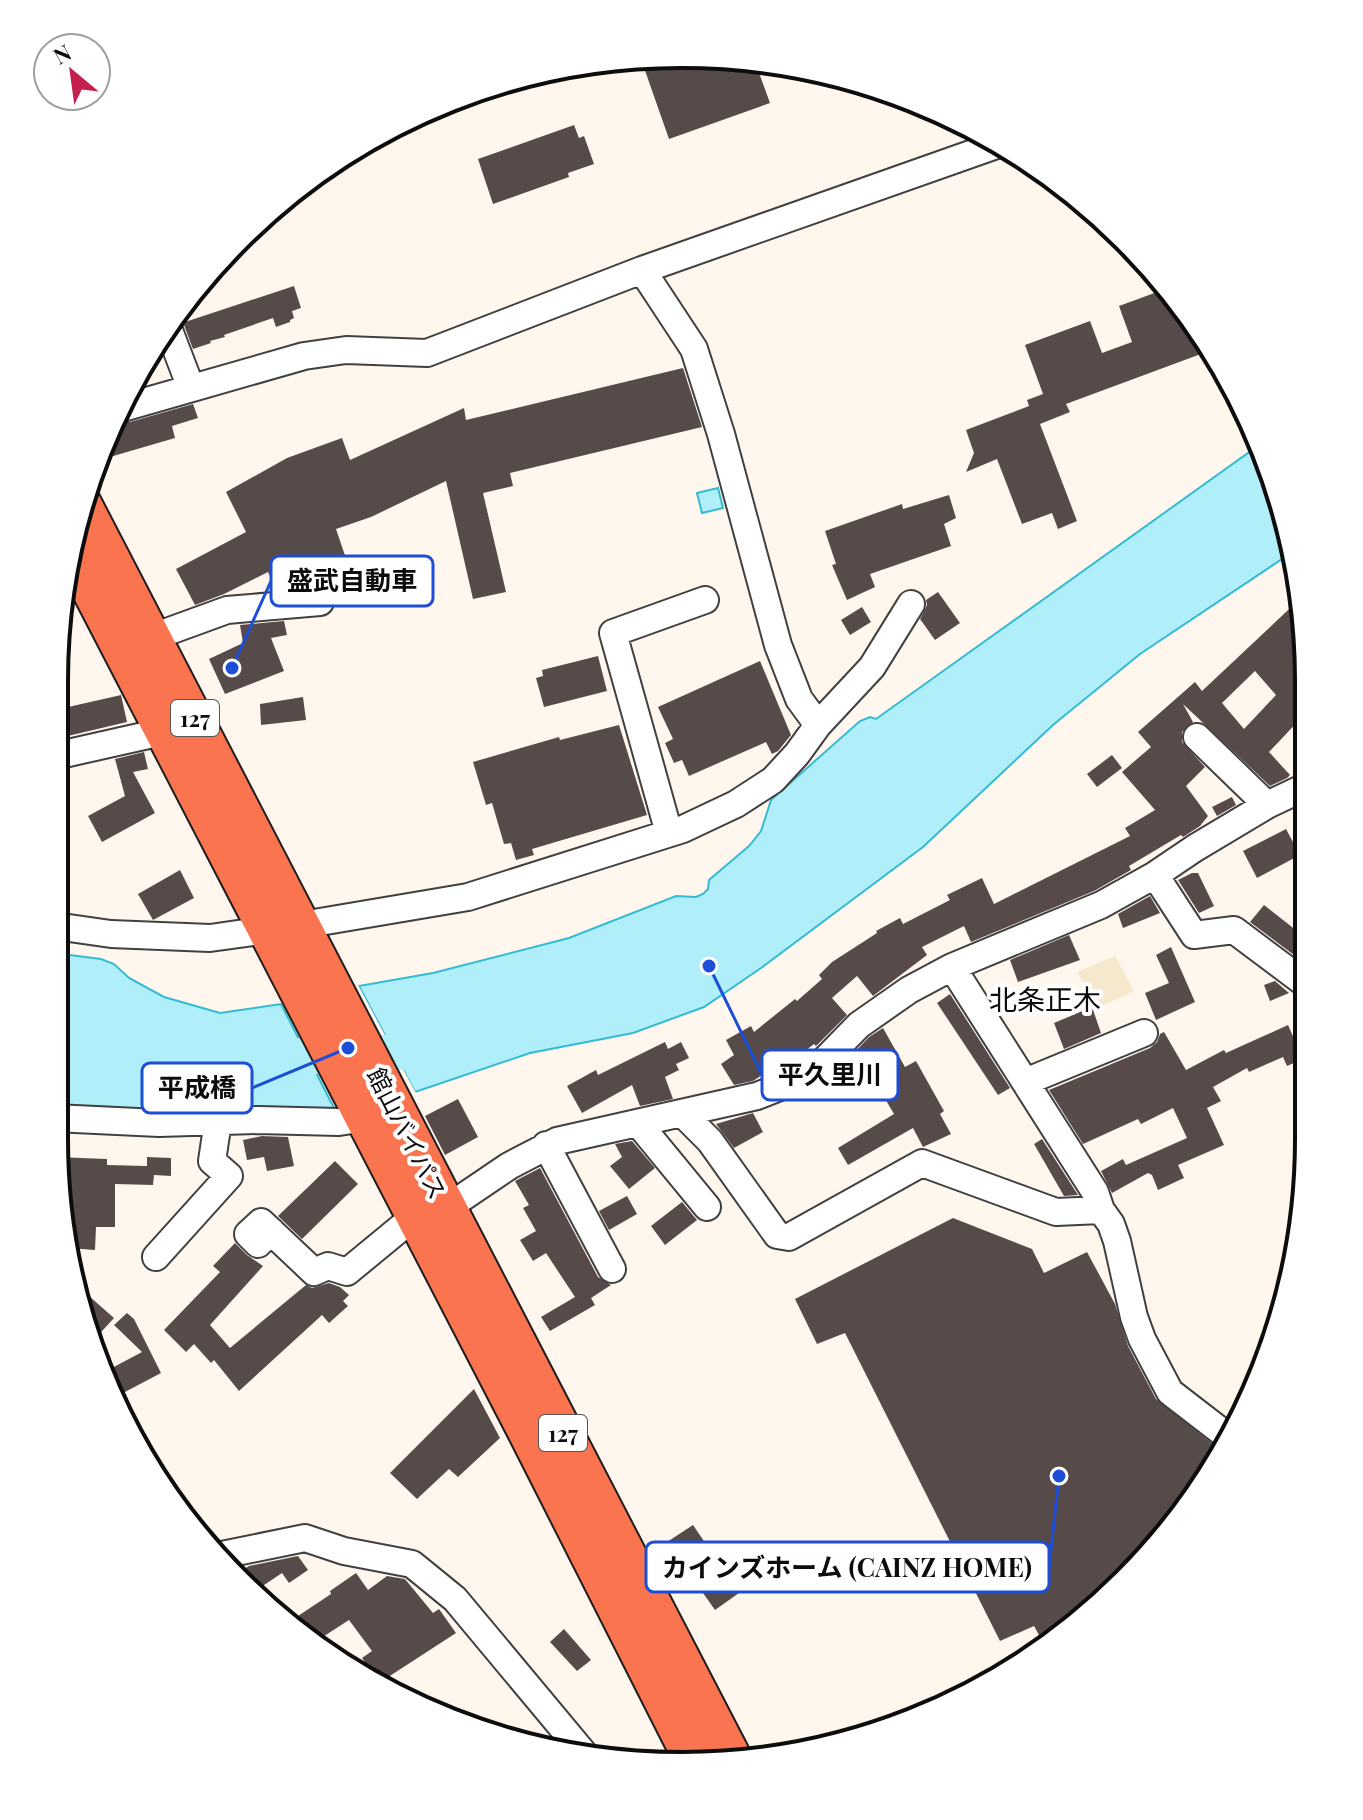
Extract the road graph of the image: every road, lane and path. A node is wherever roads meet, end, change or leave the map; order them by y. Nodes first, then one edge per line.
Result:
1 (986, 149) edge
2 (642, 270) junction
3 (172, 339) edge
4 (191, 388) junction
5 (134, 405) edge
6 (90, 519) edge
7 (79, 566) edge
8 (705, 600) dead end
9 (320, 602) dead end
10 (911, 604) dead end
11 (153, 637) junction
12 (818, 725) junction
13 (166, 731) junction
14 (1197, 737) dead end
15 (68, 753) edge
16 (1295, 792) edge
17 (1267, 805) junction
18 (669, 833) junction
19 (1155, 875) junction
20 (68, 928) edge
21 (286, 931) junction
22 (952, 967) junction
23 (1295, 976) edge
24 (1144, 1033) dead end
25 (1025, 1082) junction
26 (379, 1111) junction
27 (683, 1114) junction
28 (68, 1119) edge
29 (218, 1121) junction
30 (638, 1123) junction
31 (546, 1145) junction
32 (707, 1207) dead end
33 (1101, 1210) junction
34 (431, 1212) junction
35 (271, 1231) dead end
36 (156, 1257) dead end
37 (612, 1269) dead end
38 (1221, 1431) edge
39 (230, 1553) edge
40 (575, 1742) edge
41 (728, 1750) edge
42 (690, 1752) edge

1 - 2 street
2 - 4 street
2 - 12 street
3 - 4 street
4 - 5 street
6 - 11 highway, 館山バイパス / 127
7 - 13 highway, 館山バイパス / 127
8 - 18 street
9 - 11 street
10 - 12 street
11 - 21 highway, 館山バイパス / 127
12 - 18 street
13 - 15 street
13 - 21 highway, 館山バイパス / 127
14 - 17 street
16 - 17 street
17 - 19 street
18 - 21 street
19 - 22 street
19 - 23 street
20 - 21 street
21 - 26 highway, 館山バイパス / 127
22 - 25 street
22 - 27 street
24 - 25 street
25 - 33 street
26 - 29 street
26 - 34 highway, 館山バイパス / 127
27 - 30 street
27 - 33 street
28 - 29 street
29 - 36 street
30 - 31 street
30 - 32 street
31 - 34 street
31 - 37 street
33 - 38 street
34 - 35 street
34 - 41 highway, 館山バイパス / 127
34 - 42 highway, 館山バイパス / 127
39 - 40 street

